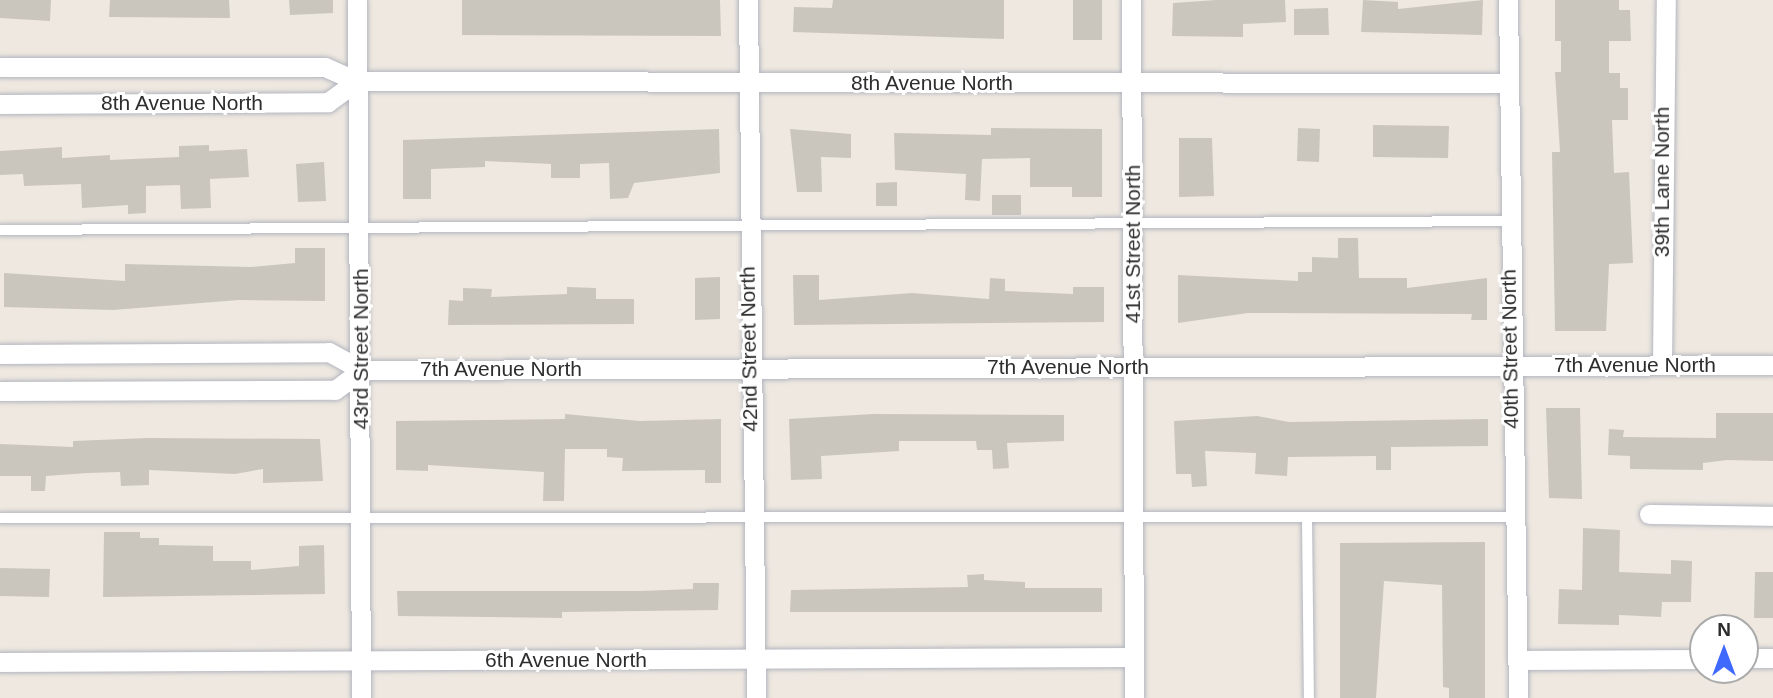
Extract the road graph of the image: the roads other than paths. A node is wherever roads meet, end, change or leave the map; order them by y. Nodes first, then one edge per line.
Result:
1 (357, 0) edge
2 (748, 0) edge
3 (1131, 0) edge
4 (1508, 0) edge
5 (1666, 0) edge
6 (0, 67) edge
7 (357, 81) junction
8 (1133, 82) junction
9 (1508, 83) junction
10 (748, 84) junction
11 (0, 104) edge
12 (1509, 220) junction
13 (1133, 225) junction
14 (748, 226) junction
15 (360, 229) junction
16 (0, 230) edge
17 (0, 354) edge
18 (1662, 365) junction
19 (1773, 365) edge
20 (1509, 366) junction
21 (1132, 367) junction
22 (749, 369) junction
23 (362, 370) junction
24 (0, 391) edge
25 (1649, 514) dead end
26 (1133, 516) junction
27 (1773, 516) edge
28 (0, 517) edge
29 (361, 517) junction
30 (752, 517) junction
31 (1307, 517) junction
32 (1513, 517) junction
33 (1133, 657) junction
34 (1689, 659) edge
35 (756, 660) junction
36 (1517, 660) junction
37 (360, 661) junction
38 (0, 662) edge
39 (360, 698) edge
40 (757, 698) edge
41 (1134, 698) edge
42 (1309, 698) edge
43 (1518, 698) edge

1 - 7 street, 43rd Street North
2 - 10 street, 42nd Street North
3 - 8 street, 41st Street North
4 - 9 street, 40th Street North
5 - 18 street, 39th Lane North
6 - 7 street, 8th Avenue North
7 - 10 street, 8th Avenue North
7 - 11 street, 8th Avenue North
7 - 15 street, 43rd Street North
8 - 9 street, 8th Avenue North
8 - 10 street, 8th Avenue North
8 - 13 street, 41st Street North
9 - 12 street, 40th Street North
10 - 14 street, 42nd Street North
12 - 13 lane
12 - 20 street, 40th Street North
13 - 14 lane
13 - 21 street, 41st Street North
14 - 15 lane
14 - 22 street, 42nd Street North
15 - 16 lane
15 - 23 street, 43rd Street North
17 - 23 street, 7th Avenue North
18 - 19 street, 7th Avenue North
18 - 20 street, 7th Avenue North
20 - 21 street, 7th Avenue North
20 - 32 street, 40th Street North
21 - 22 street, 7th Avenue North
21 - 26 street, 41st Street North
22 - 23 street, 7th Avenue North
22 - 30 street, 42nd Street North
23 - 24 street
23 - 29 street, 43rd Street North
25 - 27 street
26 - 30 lane
26 - 31 lane
26 - 33 street, 41st Street North
28 - 29 lane
29 - 30 lane
29 - 37 street, 43rd Street North
30 - 35 street, 42nd Street North
31 - 32 lane
31 - 42 lane
32 - 36 street, 40th Street North
33 - 35 street, 6th Avenue North
33 - 41 street, 41st Street North
34 - 36 street
35 - 37 street, 6th Avenue North
35 - 40 street, 42nd Street North
36 - 43 street, 40th Street North
37 - 38 street, 6th Avenue North
37 - 39 street, 43rd Street North

